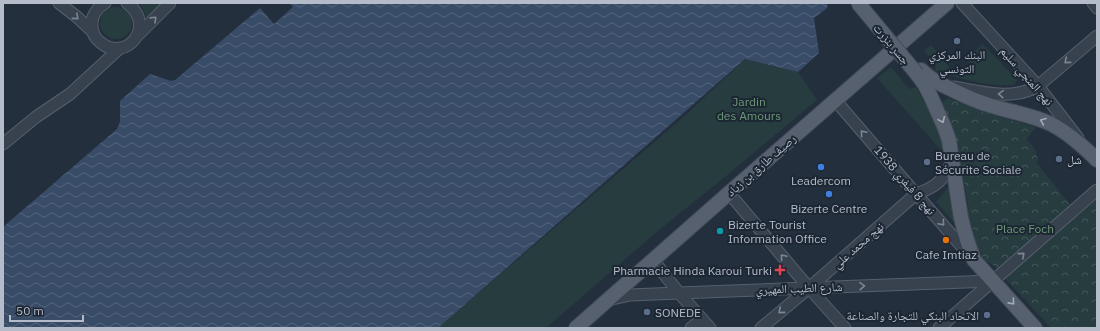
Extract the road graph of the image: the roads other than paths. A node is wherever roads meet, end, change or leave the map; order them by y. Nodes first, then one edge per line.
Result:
1 (59, 3) edge
2 (105, 3) edge
3 (127, 3) edge
4 (170, 3) edge
5 (858, 3) edge
6 (865, 3) edge
7 (947, 3) edge
8 (962, 3) edge
9 (1093, 3) edge
10 (1097, 8) edge
11 (93, 32) junction
12 (138, 34) junction
13 (1097, 36) edge
14 (120, 48) junction
15 (927, 79) junction
16 (1038, 86) junction
17 (835, 100) junction
18 (3, 144) edge
19 (1093, 156) edge
20 (952, 162) junction
21 (1097, 190) edge
22 (729, 193) junction
23 (916, 194) junction
24 (652, 260) junction
25 (974, 260) junction
26 (992, 281) junction
27 (809, 288) junction
28 (679, 293) junction
29 (607, 300) junction
30 (702, 318) junction
31 (576, 328) edge
32 (691, 328) edge
33 (710, 328) edge
34 (761, 328) edge
35 (845, 328) edge
36 (939, 328) edge
37 (1035, 328) edge

1 -> 11 street
2 - 11 street
3 - 12 street
12 -> 4 street
5 - 15 main road, جسر بنزرت, bridge
6 - 15 main road, جسر بنزرت
7 - 17 main road, رصيف طارق بن زياد
8 - 16 street, نهج المنجي سليم
9 - 10 street
11 - 14 street
12 - 14 street
13 -> 16 street
14 - 18 street
16 -> 15 street
19 -> 15 main road, نهج المنجي سليم
15 -> 20 main road
16 - 19 street, نهج المنجي سليم
17 - 22 main road, رصيف طارق بن زياد
23 -> 17 street, نهج 8 فيفري 1938
20 - 23 street, نهج محمد علي
20 - 25 main road
26 -> 21 street
22 - 24 main road, رصيف طارق بن زياد
27 -> 22 street
23 -> 25 street, نهج 8 فيفري 1938
23 - 27 street, نهج محمد علي
24 - 28 street
24 - 29 main road, رصيف طارق بن زياد
25 - 26 main road
27 -> 26 street, شارع الطيب المهيري
26 - 36 street
26 -> 37 main road
27 - 28 street, شارع الطيب المهيري
27 -> 34 street, نهج محمد علي
27 - 35 street
28 - 29 street, شارع الطيب المهيري
28 - 30 street
29 - 31 main road, رصيف طارق بن زياد
30 - 32 street
30 - 33 street

